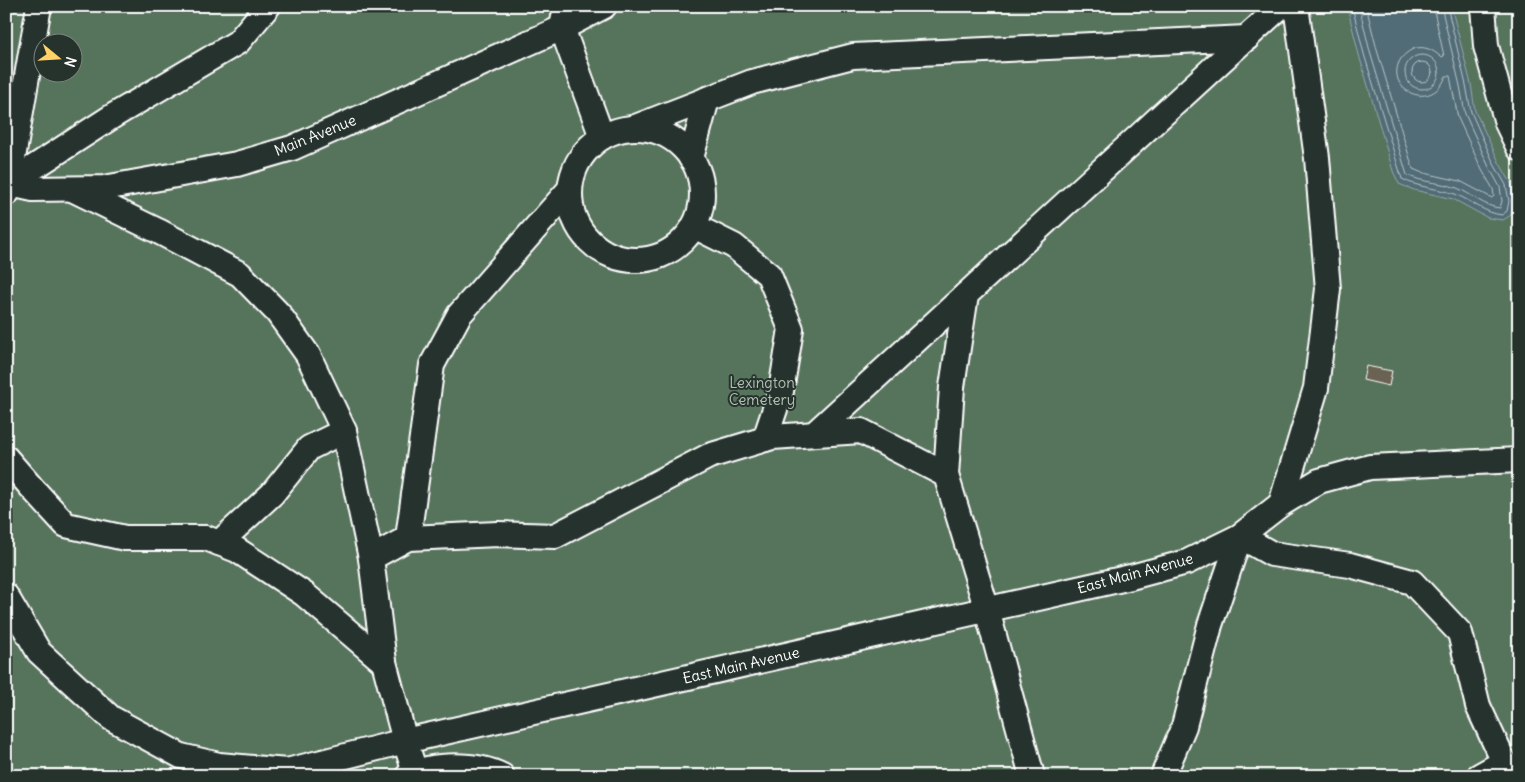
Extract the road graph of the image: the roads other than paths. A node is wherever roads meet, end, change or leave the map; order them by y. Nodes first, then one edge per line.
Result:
1 (39, 6) edge
2 (268, 6) edge
3 (604, 6) edge
4 (1281, 6) edge
5 (1296, 6) edge
6 (1483, 6) edge
7 (564, 17) edge
8 (1247, 38) junction
9 (707, 99) junction
10 (633, 128) junction
11 (602, 138) junction
12 (1519, 148) edge
13 (691, 158) junction
14 (7, 187) edge
15 (72, 189) junction
16 (570, 189) junction
17 (694, 226) junction
18 (966, 295) junction
19 (344, 431) junction
20 (814, 434) junction
21 (765, 439) junction
22 (6, 458) edge
23 (1519, 460) edge
24 (946, 475) junction
25 (1281, 504) junction
26 (1240, 536) junction
27 (408, 538) junction
28 (219, 543) junction
29 (371, 558) junction
30 (6, 596) edge
31 (987, 610) junction
32 (384, 662) junction
33 (405, 741) junction
34 (1511, 759) edge
35 (278, 774) edge
36 (412, 774) edge
37 (502, 776) edge
38 (1032, 776) edge
39 (1163, 776) edge
40 (1479, 776) edge

1 - 14 street
2 - 14 street
3 - 7 street, Main Avenue
4 - 8 street
5 - 25 street
6 - 12 street
7 - 11 street
7 - 15 street, Main Avenue
8 - 9 street
8 - 18 street
9 - 10 street
9 - 13 street
10 - 11 street
10 - 13 street
11 - 16 street
13 - 17 street
14 - 15 street, Main Avenue
15 - 19 street
16 - 17 street
16 - 27 street
17 - 21 street
18 - 20 street
18 - 24 street
19 - 28 street
19 - 29 street
20 - 21 street
20 - 24 street
21 - 27 street
22 - 28 street
23 - 25 street, East Main Avenue
24 - 31 street
25 - 26 street, East Main Avenue
26 - 31 street, East Main Avenue
26 - 34 street
26 - 39 street
27 - 29 street
28 - 32 street
29 - 32 street
30 - 35 street, East Main Avenue
31 - 33 street, East Main Avenue
31 - 38 street
32 - 33 street
33 - 35 street, East Main Avenue
33 - 36 street
34 - 40 street
36 - 37 street

